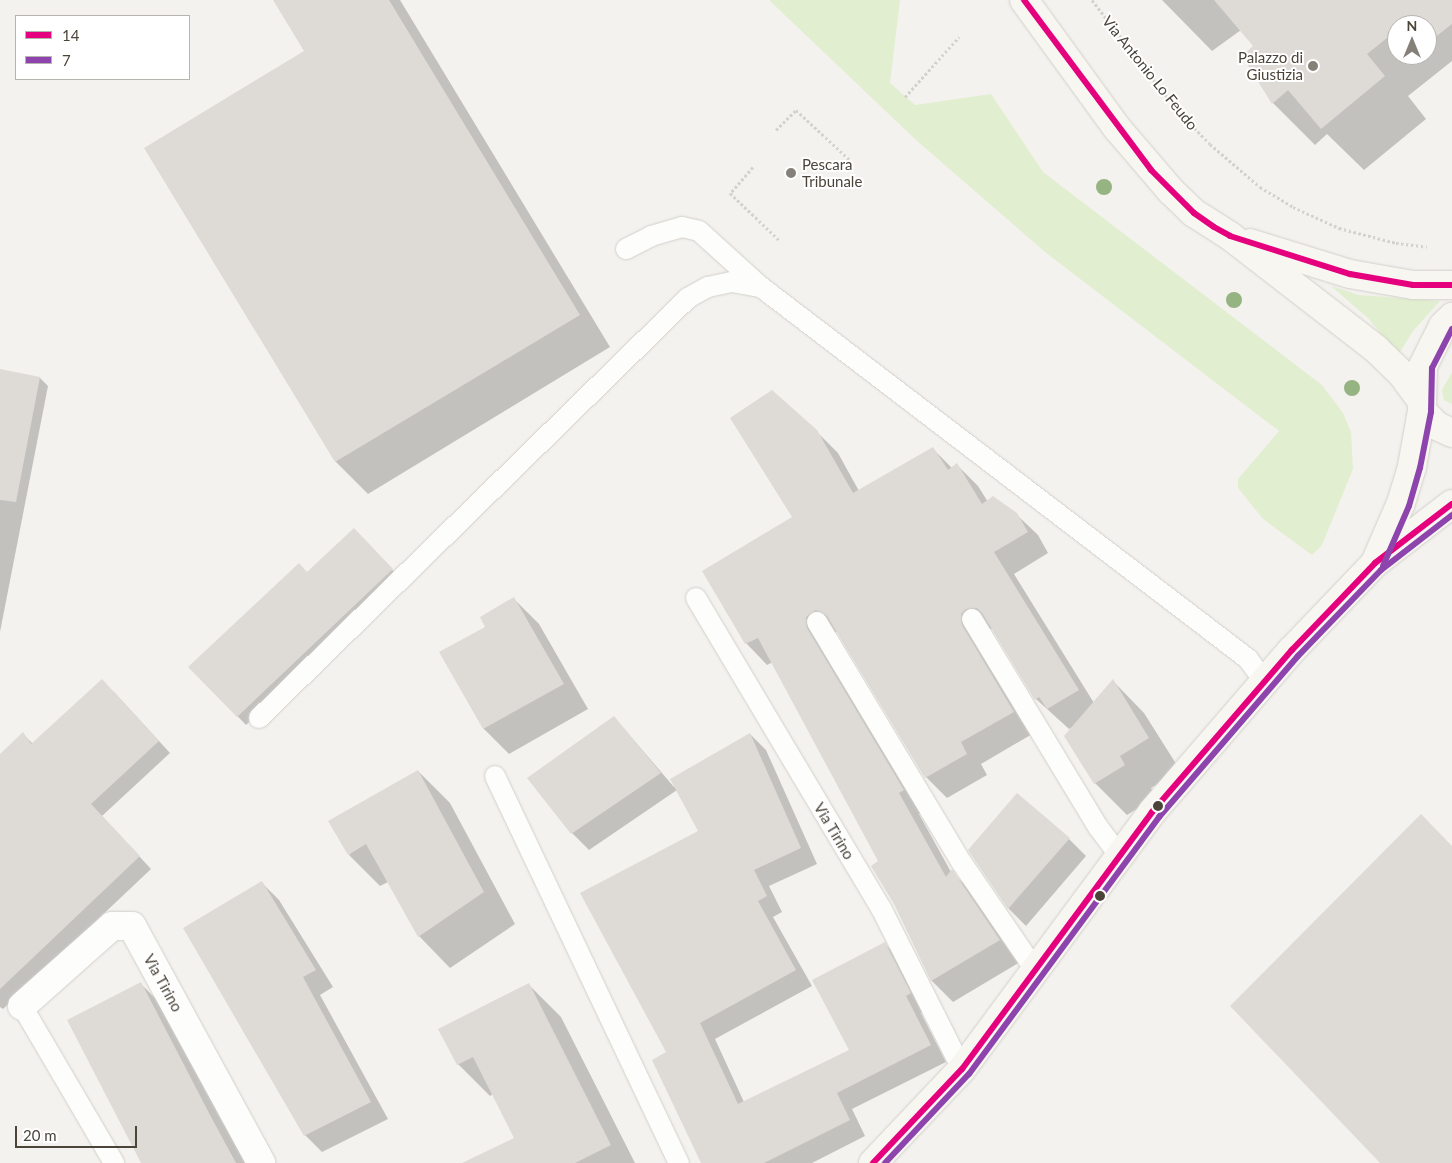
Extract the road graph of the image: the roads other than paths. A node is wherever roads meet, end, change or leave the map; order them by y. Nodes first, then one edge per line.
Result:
1 (1024, 0) edge
2 (1230, 236) junction
3 (626, 249) dead end
4 (1452, 285) edge
5 (761, 287) junction
6 (1452, 317) edge
7 (1421, 406) junction
8 (1452, 433) edge
9 (1447, 514) edge
10 (1375, 563) junction
11 (696, 598) dead end
12 (972, 619) dead end
13 (817, 622) dead end
14 (1265, 682) junction
15 (259, 718) dead end
16 (495, 776) dead end
17 (1119, 855) junction
18 (1034, 968) junction
19 (22, 1006) joint
20 (962, 1069) junction
21 (114, 1163) edge
22 (261, 1163) edge
23 (679, 1163) edge
24 (873, 1163) edge

1 - 2 street
2 - 4 street
2 - 7 street
3 - 5 lane
5 - 14 lane
5 - 15 lane
6 - 7 street
7 - 8 street
7 - 10 street
9 - 10 street
10 - 14 street
11 - 20 lane, Via Tirino
12 - 17 lane
13 - 18 lane
14 - 17 street
16 - 23 lane
17 - 18 street
18 - 20 street
19 - 21 lane
19 - 22 street, Via Tirino
20 - 24 street

